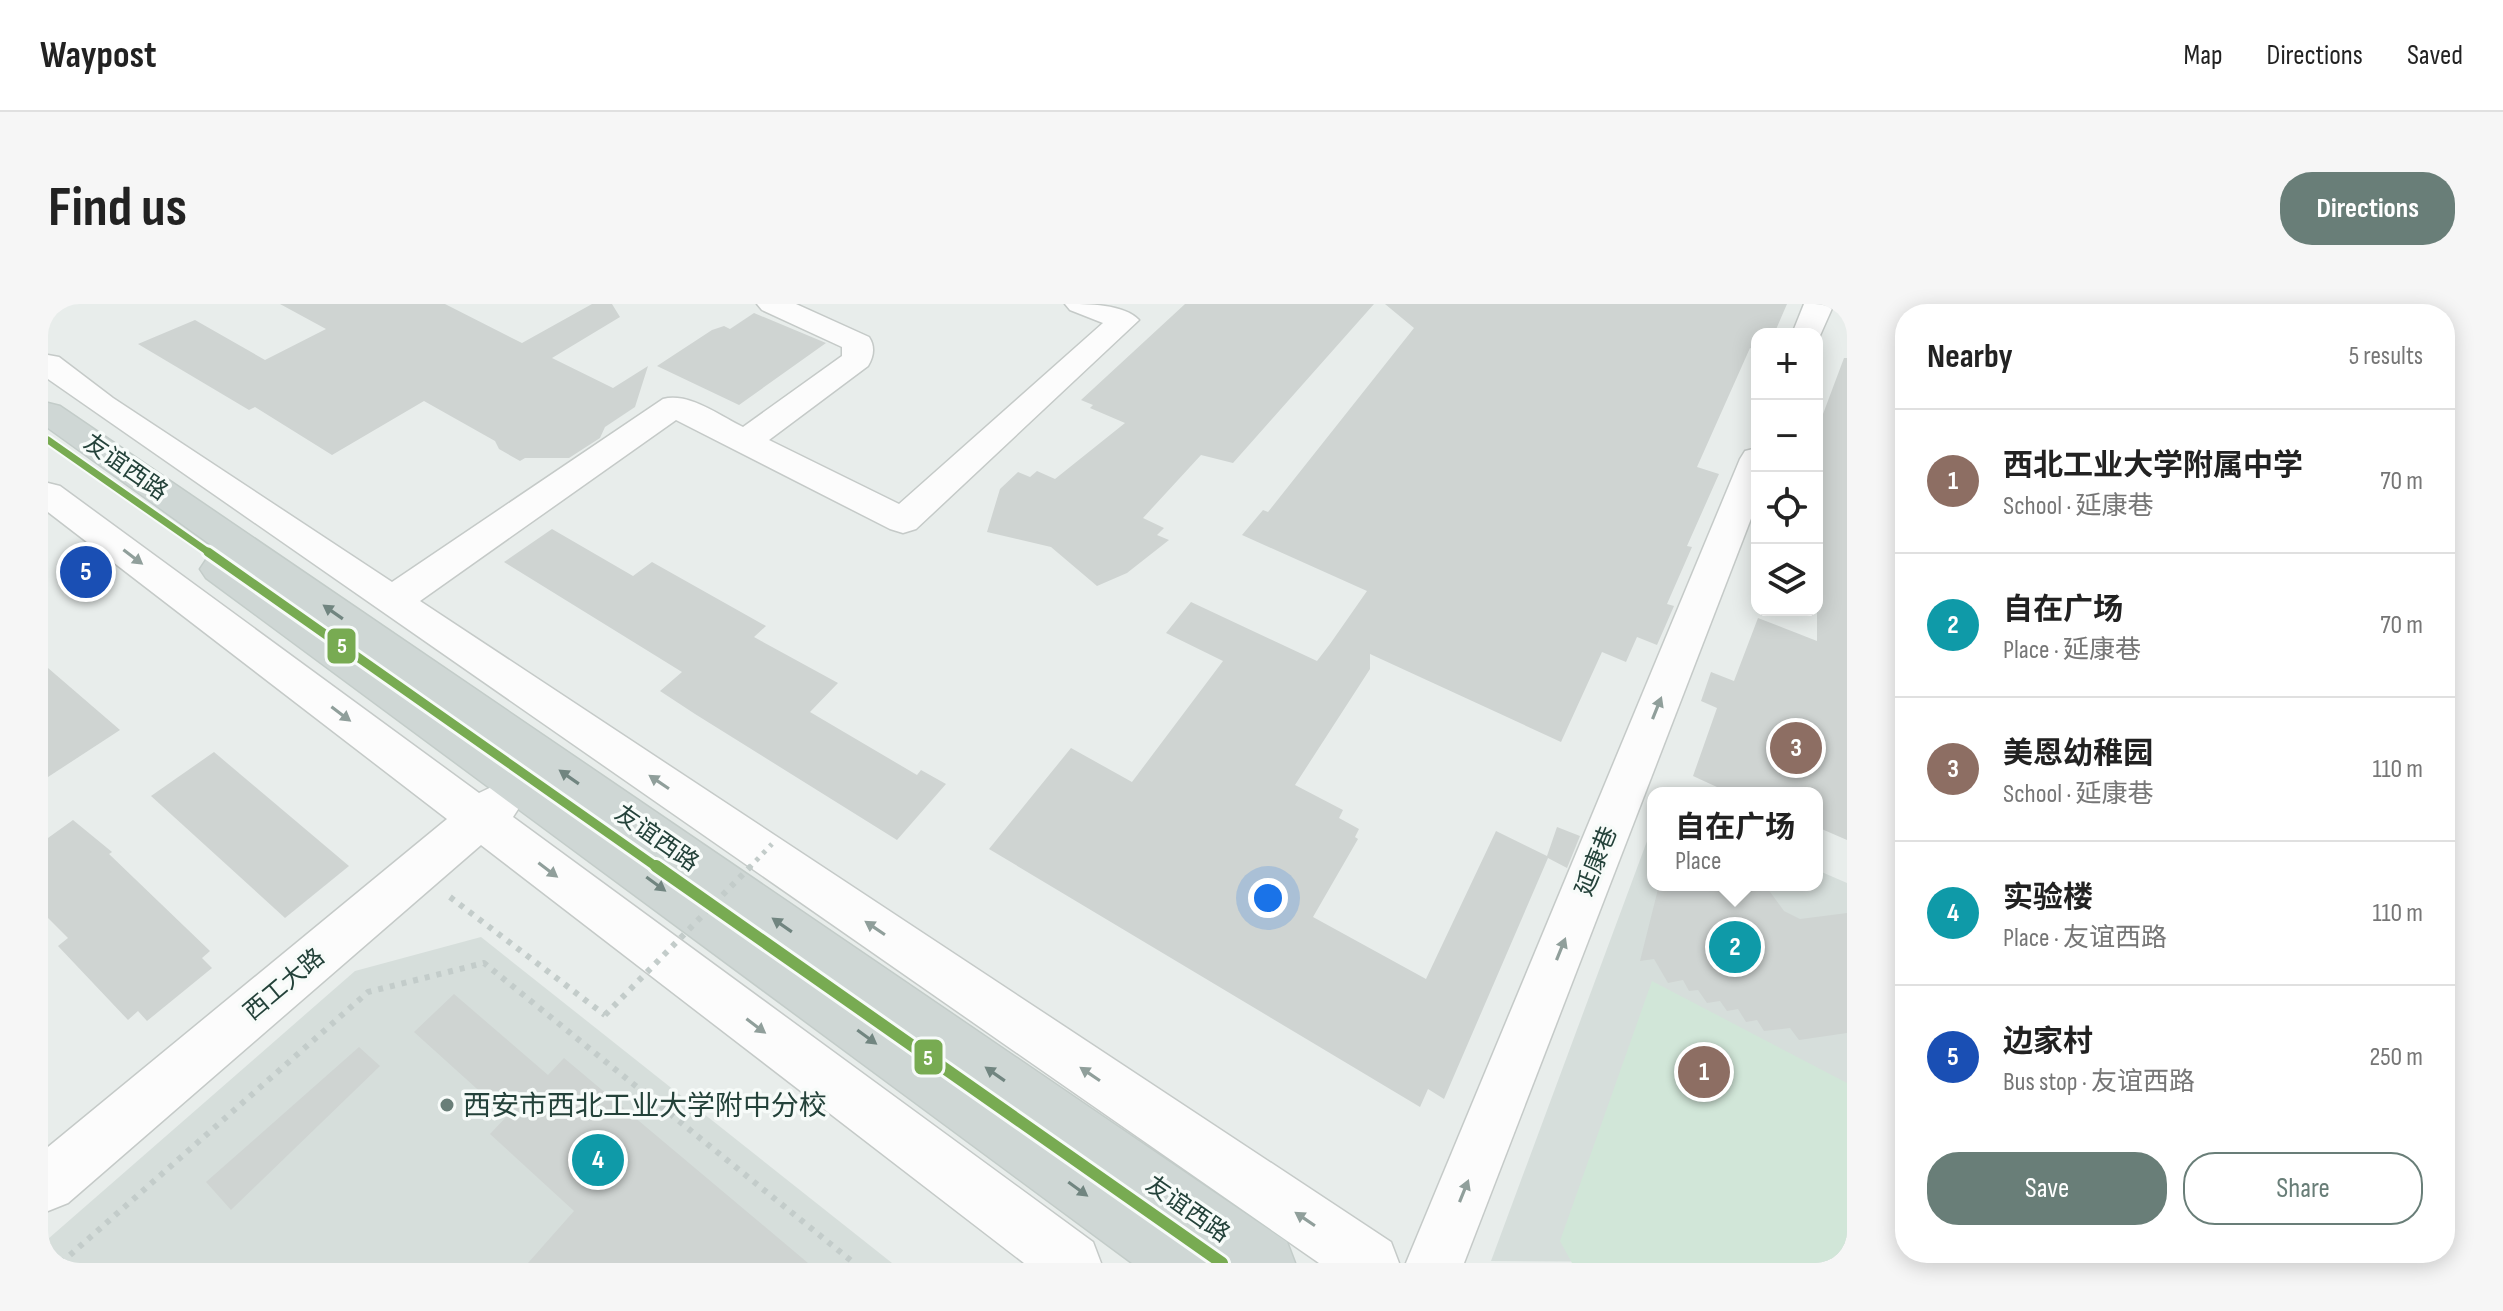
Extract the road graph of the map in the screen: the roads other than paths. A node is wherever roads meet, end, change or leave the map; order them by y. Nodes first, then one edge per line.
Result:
1 (772, 304) edge
2 (1080, 304) edge
3 (1819, 304) edge
4 (1809, 328) edge
5 (48, 364) edge
6 (48, 413) edge
7 (745, 442) junction
8 (48, 446) edge
9 (1752, 472) edge
10 (48, 494) edge
11 (392, 601) junction
12 (519, 785) junction
13 (480, 818) junction
14 (48, 1183) edge
15 (1072, 1263) edge
16 (1181, 1263) edge
17 (1266, 1263) edge
18 (1370, 1263) edge
19 (1435, 1263) edge

1 - 7 street
2 - 7 street
3 - 4 street
5 - 11 street
17 -> 6 main road, 友谊西路
7 - 11 street
8 - 12 main road, 友谊西路
19 -> 9 street, 延康巷
10 -> 13 street
18 -> 11 street
12 - 13 street, 西工大路
12 -> 16 main road, 友谊西路
13 - 14 street, 西工大路
13 -> 15 street

